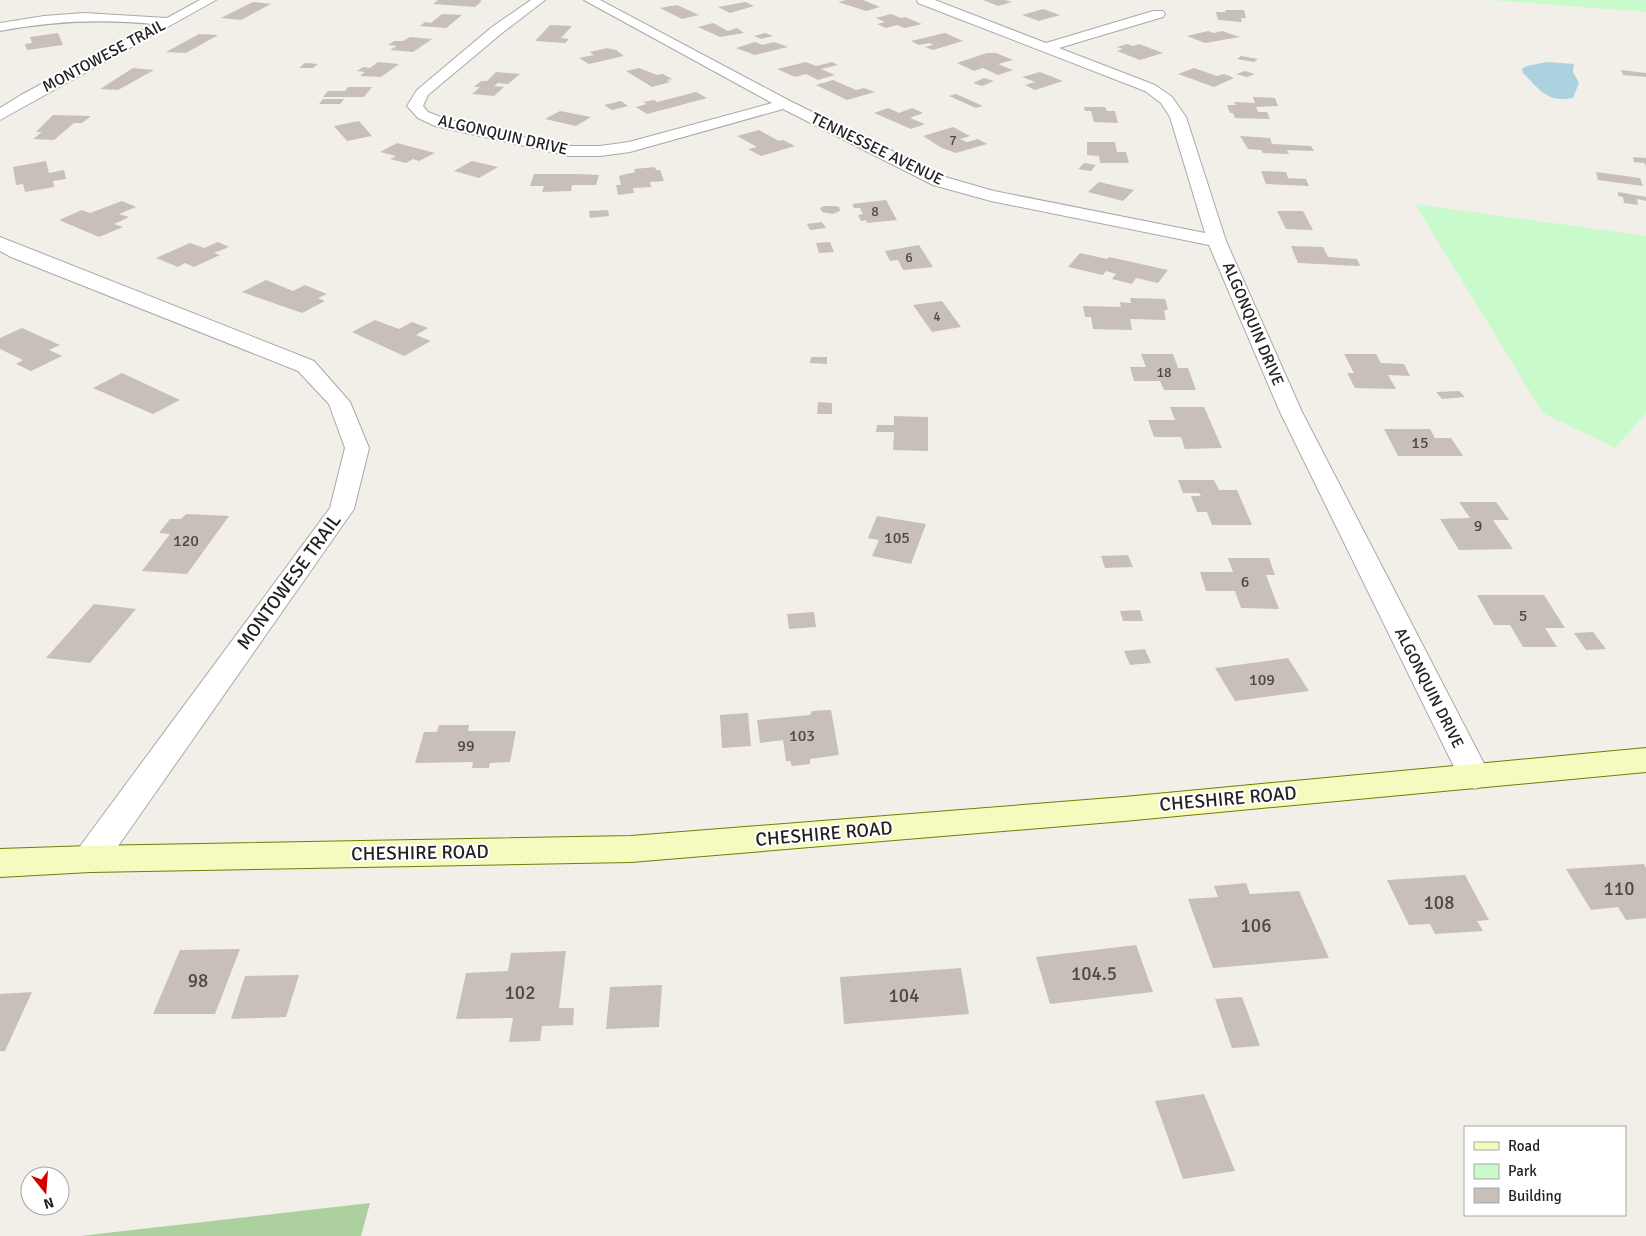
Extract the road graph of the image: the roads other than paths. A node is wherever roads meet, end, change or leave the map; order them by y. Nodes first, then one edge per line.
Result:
1 (210, 0) edge
2 (540, 0) edge
3 (590, 0) edge
4 (923, 0) edge
5 (1158, 14) dead end
6 (169, 22) junction
7 (0, 28) edge
8 (1047, 47) junction
9 (785, 104) junction
10 (0, 115) edge
11 (1217, 241) junction
12 (0, 243) edge
13 (1646, 760) edge
14 (1475, 776) junction
15 (90, 859) junction
16 (0, 863) edge

1 - 6 street, MONTOWESE TRAIL
2 - 9 street, ALGONQUIN DRIVE
3 - 9 street, TENNESSEE AVENUE
4 - 8 street, ALGONQUIN DRIVE
5 - 8 street
6 - 7 street
6 - 10 street, MONTOWESE TRAIL
8 - 11 street, ALGONQUIN DRIVE
9 - 11 street, TENNESSEE AVENUE
11 - 14 street, ALGONQUIN DRIVE
12 - 15 street, MONTOWESE TRAIL
13 - 14 street, CHESHIRE ROAD
14 - 15 street, CHESHIRE ROAD
15 - 16 street, CHESHIRE ROAD

